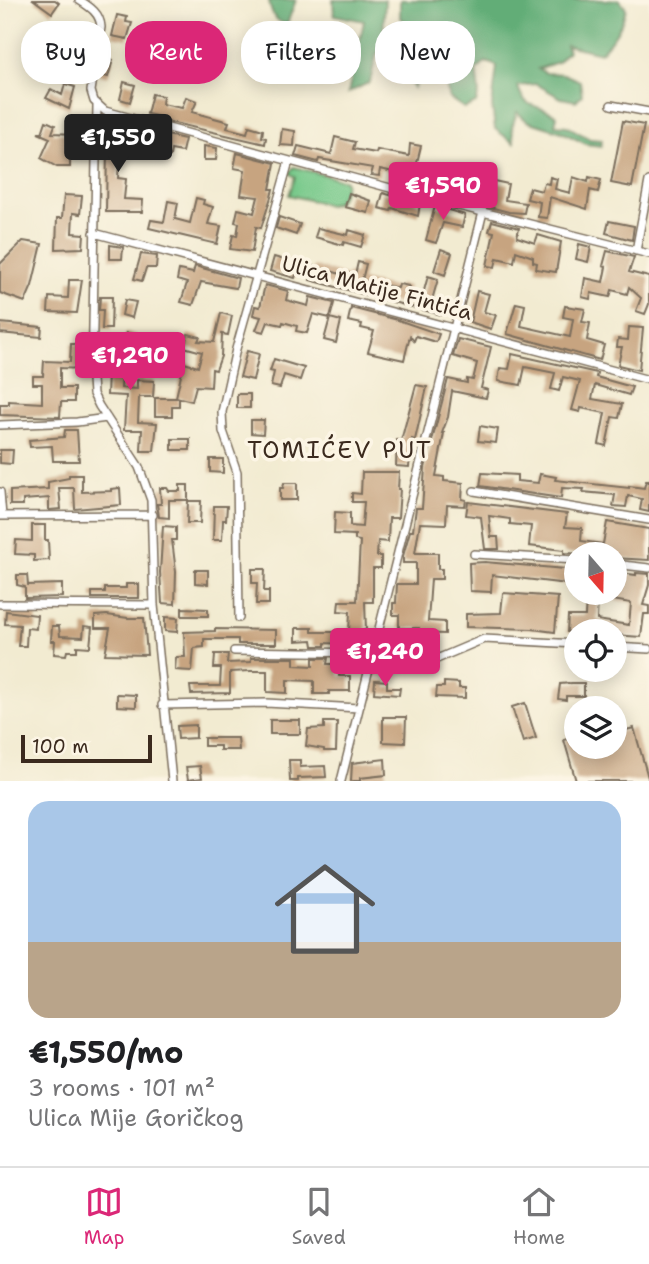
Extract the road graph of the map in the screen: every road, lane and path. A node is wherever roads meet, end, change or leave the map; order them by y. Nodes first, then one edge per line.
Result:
1 (79, 0) edge
2 (97, 105) junction
3 (611, 105) dead end
4 (649, 112) edge
5 (289, 161) junction
6 (649, 181) edge
7 (483, 212) junction
8 (94, 233) junction
9 (636, 251) junction
10 (649, 254) edge
11 (258, 275) junction
12 (454, 327) junction
13 (649, 380) edge
14 (107, 418) junction
15 (0, 425) edge
16 (474, 491) dead end
17 (0, 492) edge
18 (153, 515) junction
19 (1, 516) edge
20 (649, 520) edge
21 (474, 554) dead end
22 (564, 559) edge
23 (627, 565) edge
24 (649, 568) edge
25 (0, 604) edge
26 (154, 605) junction
27 (239, 618) dead end
28 (564, 643) edge
29 (627, 648) edge
30 (649, 649) edge
31 (234, 651) dead end
32 (372, 653) junction
33 (369, 665) junction
34 (162, 705) junction
35 (359, 708) junction
36 (172, 781) edge
37 (341, 781) edge

1 - 2 street
2 - 5 street
2 - 8 street
3 - 4 street
5 - 7 street
5 - 11 street
6 - 9 street
7 - 9 street
7 - 12 street
8 - 11 street, Ulica Matije Fintića
8 - 14 street
9 - 10 street
11 - 12 street, Ulica Matije Fintića
11 - 27 street
12 - 13 street, Ulica Matije Fintića
12 - 32 street
14 - 15 street
14 - 18 street
16 - 20 street
17 - 19 street
18 - 19 street
18 - 26 street
21 - 22 street
23 - 24 street
25 - 26 street
26 - 34 street
28 - 33 street
29 - 30 street
31 - 32 street
32 - 33 street
33 - 35 street
34 - 35 street
34 - 36 street
35 - 37 street

